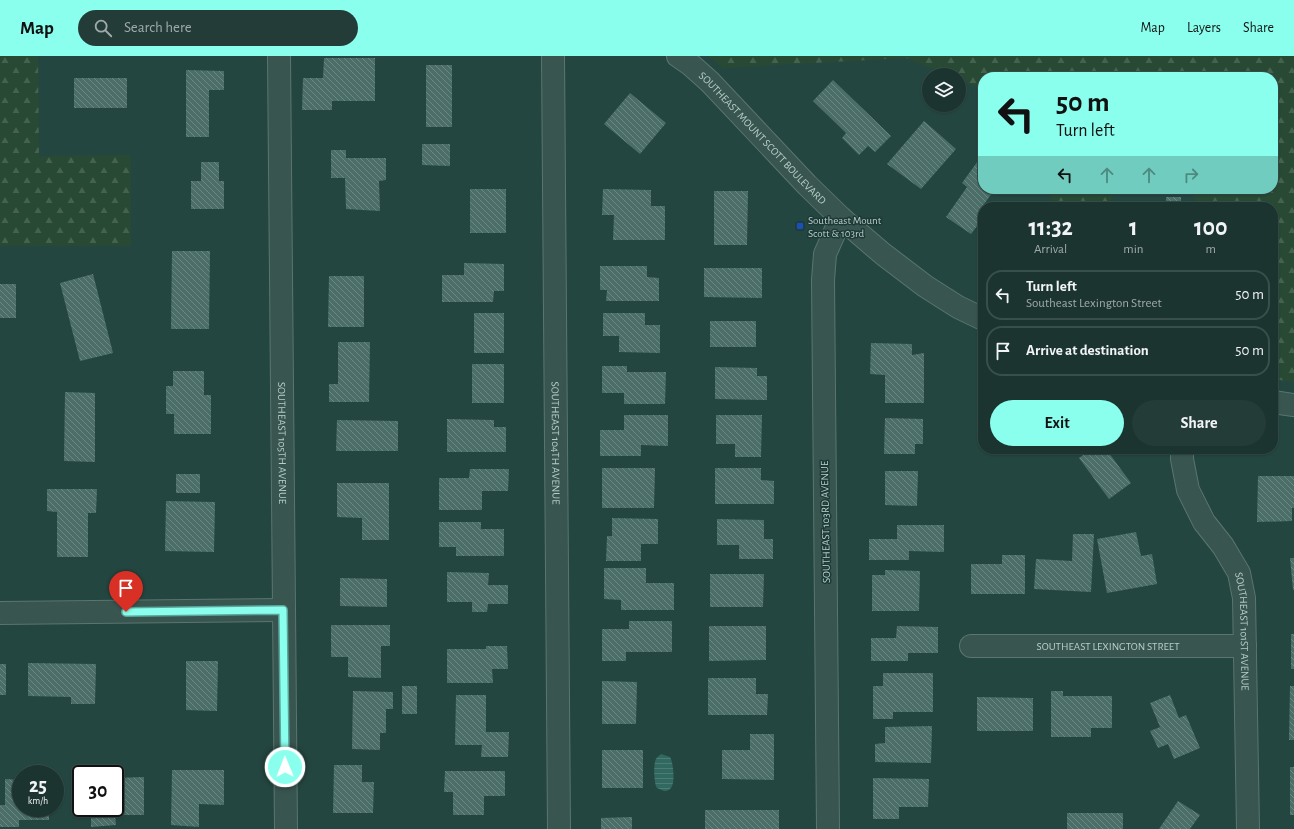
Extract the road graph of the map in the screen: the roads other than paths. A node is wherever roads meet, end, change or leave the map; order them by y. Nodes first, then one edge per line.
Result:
1 (278, 56) edge
2 (553, 56) edge
3 (678, 56) edge
4 (841, 218) junction
5 (978, 317) edge
6 (1278, 403) edge
7 (1294, 405) edge
8 (1182, 454) edge
9 (283, 610) junction
10 (0, 613) edge
11 (972, 646) dead end
12 (1245, 646) junction
13 (286, 829) edge
14 (559, 829) edge
15 (828, 829) edge
16 (1248, 829) edge

1 - 9 street, SOUTHEAST 105TH AVENUE
2 - 14 street, SOUTHEAST 104TH AVENUE
3 - 4 street, SOUTHEAST MOUNT SCOTT BOULEVARD
4 - 5 street, SOUTHEAST MOUNT SCOTT BOULEVARD
4 - 15 street, SOUTHEAST 103RD AVENUE
6 - 7 street
8 - 12 street, SOUTHEAST 101ST AVENUE
9 - 10 street
9 - 13 street, SOUTHEAST 105TH AVENUE
11 - 12 street, SOUTHEAST LEXINGTON STREET
12 - 16 street, SOUTHEAST 101ST AVENUE

